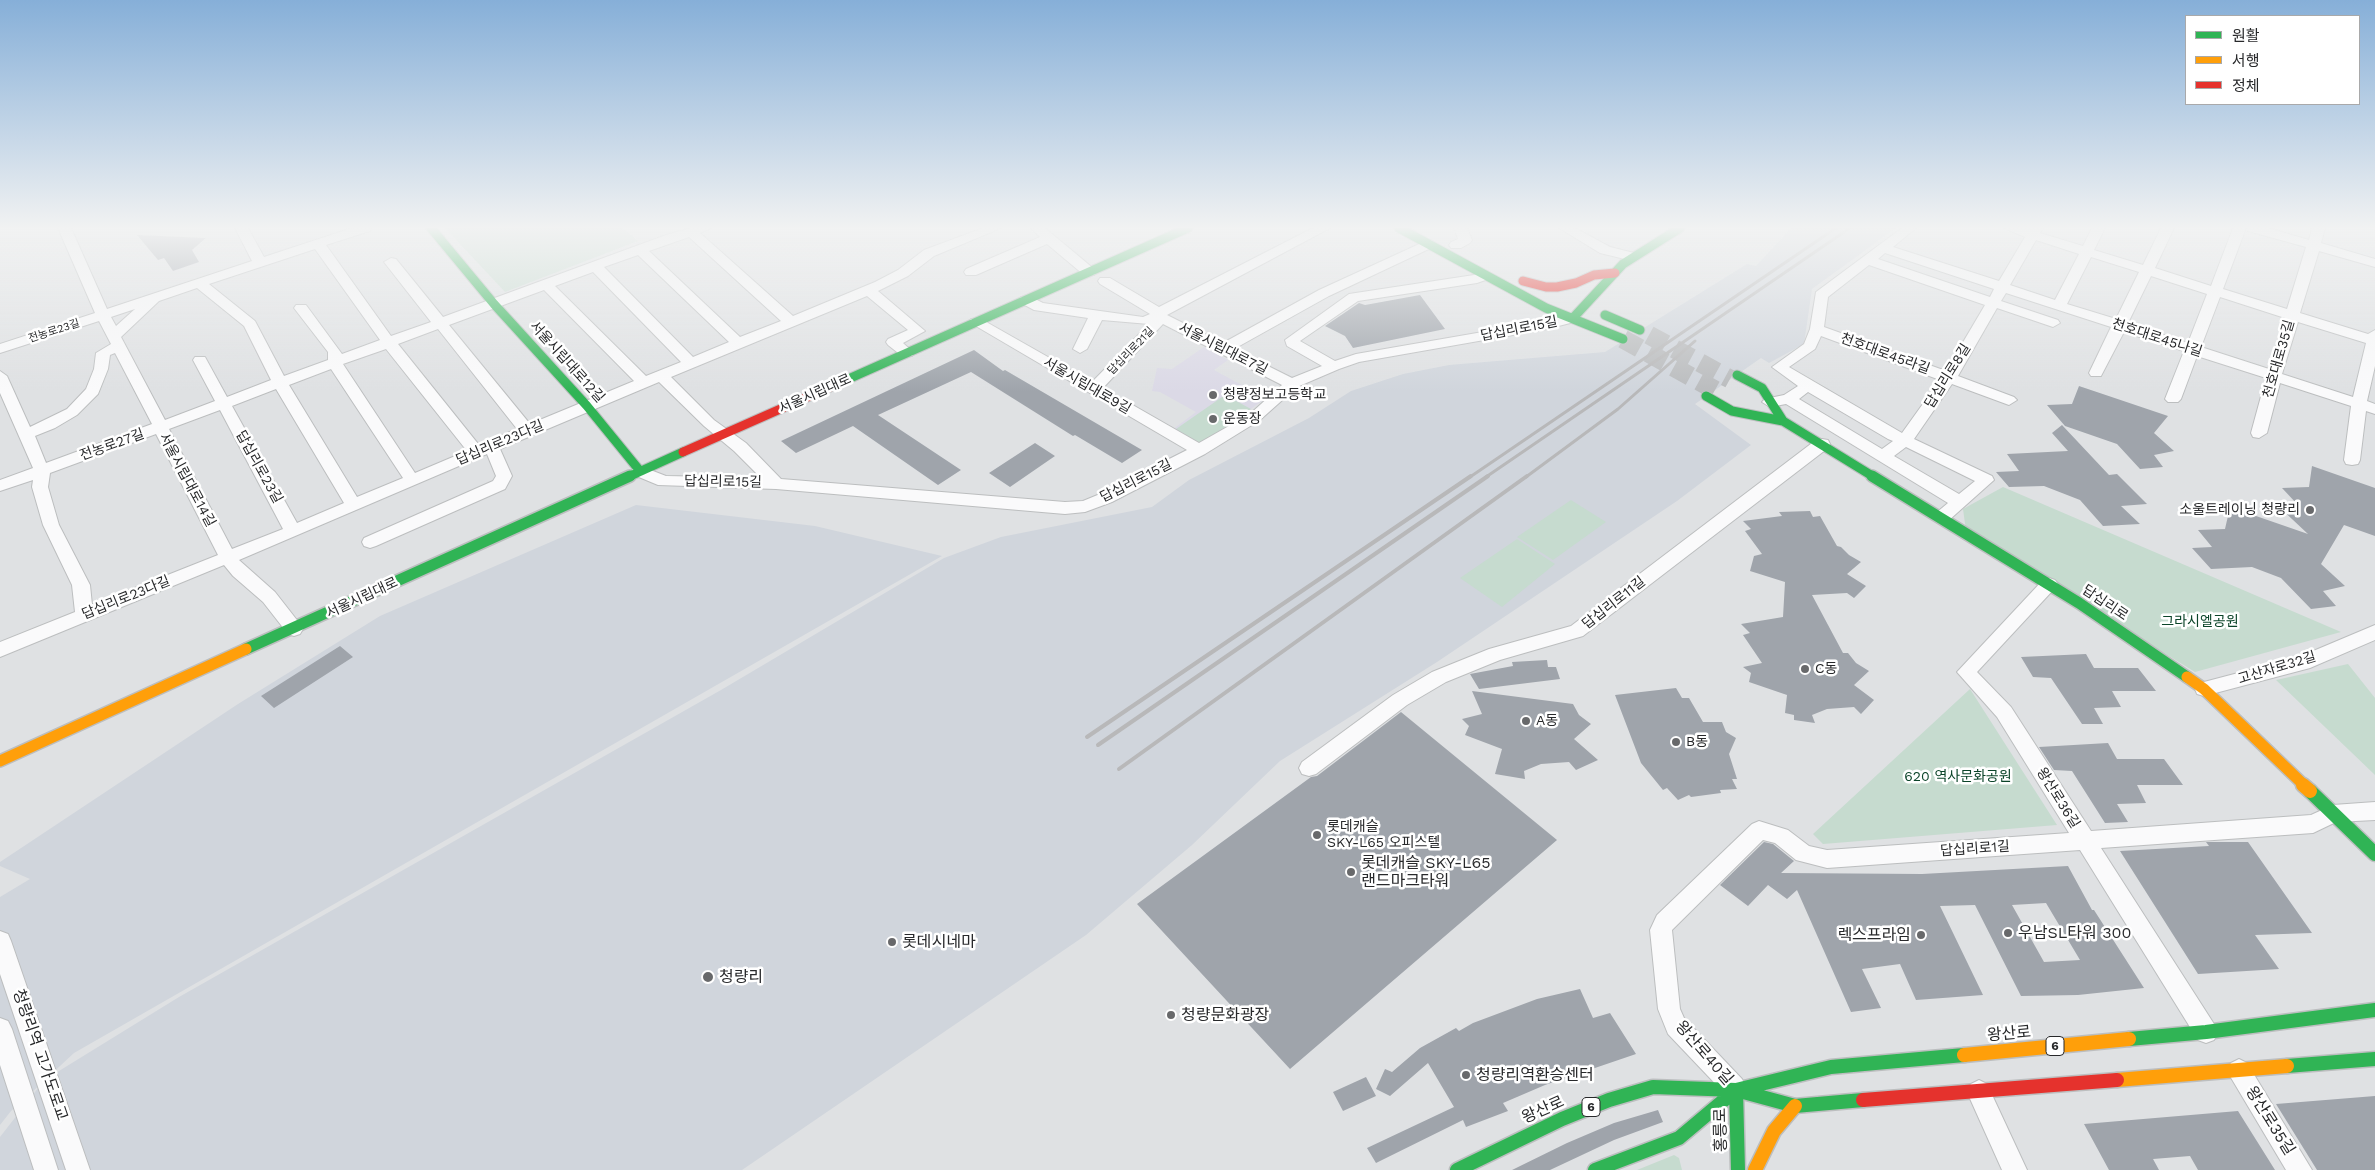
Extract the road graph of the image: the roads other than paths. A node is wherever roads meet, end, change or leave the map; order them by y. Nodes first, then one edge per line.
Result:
1 (88, 283) edge
2 (199, 283) joint
3 (346, 283) edge
4 (407, 283) edge
5 (477, 283) edge
6 (550, 283) edge
7 (610, 283) edge
8 (675, 283) edge
9 (751, 283) edge
10 (881, 283) edge
11 (1065, 283) edge
12 (1108, 283) edge
13 (1216, 283) edge
14 (1346, 283) edge
15 (1458, 283) edge
16 (1500, 283) edge
17 (1526, 283) edge
18 (1531, 283) edge
19 (1577, 283) edge
20 (1606, 283) edge
21 (1613, 283) edge
22 (1838, 283) edge
23 (1933, 283) edge
24 (1989, 283) edge
25 (2005, 283) edge
26 (2072, 283) edge
27 (2142, 283) edge
28 (2185, 283) edge
29 (2220, 283) edge
30 (2302, 283) edge
31 (546, 284) junction
32 (2002, 287) junction
33 (867, 289) junction
34 (2216, 292) junction
35 (156, 297) junction
36 (1026, 300) junction
37 (1992, 303) junction
38 (494, 304) junction
39 (2059, 306) junction
40 (301, 308) dead end
41 (1616, 308) junction
42 (1578, 313) junction
43 (103, 315) junction
44 (2292, 315) junction
45 (1097, 316) junction
46 (1158, 316) junction
47 (790, 322) junction
48 (976, 322) junction
49 (2053, 323) dead end
50 (440, 324) junction
51 (2121, 326) junction
52 (1644, 328) tunnel mouth
53 (1816, 330) junction
54 (2375, 339) edge
55 (117, 341) junction
56 (1619, 342) tunnel mouth
57 (390, 343) junction
58 (738, 343) junction
59 (0, 349) edge
60 (2192, 349) junction
61 (1080, 350) dead end
62 (1223, 350) junction
63 (907, 353) junction
64 (200, 360) dead end
65 (335, 363) junction
66 (690, 363) junction
67 (1334, 366) junction
68 (2096, 373) dead end
69 (662, 375) junction
70 (0, 376) edge
71 (2274, 376) junction
72 (1734, 377) tunnel mouth
73 (1949, 378) junction
74 (643, 382) junction
75 (280, 383) junction
76 (1292, 384) junction
77 (1808, 386) junction
78 (1093, 390) junction
79 (1711, 393) tunnel mouth
80 (1788, 399) junction
81 (2173, 399) dead end
82 (2009, 400) dead end
83 (1770, 402) junction
84 (224, 404) junction
85 (2359, 404) junction
86 (588, 406) junction
87 (2375, 409) edge
88 (1784, 421) junction
89 (160, 428) junction
90 (526, 431) junction
91 (2260, 433) dead end
92 (26, 434) junction
93 (723, 434) junction
94 (1905, 440) junction
95 (1822, 444) junction
96 (483, 449) junction
97 (1199, 450) junction
98 (1883, 456) junction
99 (2352, 460) dead end
100 (42, 471) junction
101 (640, 471) junction
102 (412, 480) junction
103 (776, 484) junction
104 (0, 486) edge
105 (1959, 502) junction
106 (354, 505) junction
107 (1942, 517) junction
108 (294, 531) junction
109 (370, 542) dead end
110 (228, 558) junction
111 (2049, 584) junction
112 (84, 615) junction
113 (294, 629) junction
114 (2375, 632) edge
115 (0, 650) edge
116 (2204, 689) junction
117 (0, 761) edge
118 (1309, 768) dead end
119 (2375, 812) edge
120 (2333, 814) junction
121 (2086, 842) junction
122 (2375, 854) edge
123 (1662, 926) joint
124 (0, 941) edge
125 (2375, 1010) edge
126 (0, 1029) edge
127 (2206, 1032) junction
128 (2375, 1059) edge
129 (2239, 1071) junction
130 (1736, 1090) junction
131 (1979, 1092) junction
132 (1795, 1106) junction
133 (46, 1170) edge
134 (78, 1170) edge
135 (1457, 1170) edge
136 (1595, 1170) edge
137 (1738, 1170) edge
138 (1755, 1170) edge
139 (2015, 1170) edge
140 (2300, 1170) edge

1 - 43 street, 서울시립대로14길
2 - 35 street, 전농로23길
2 - 75 street
3 - 57 street
4 - 50 street
5 - 38 main road, 서울시립대로12길
6 - 31 street, 전농로27길
7 - 66 street
8 - 58 street
9 - 47 street
10 - 33 street, 답십리로23다길
11 - 36 main road, 서울시립대로
12 - 46 street, 서울시립대로7길
13 - 46 street, 답십리로21길
14 - 62 street
15 - 67 street
16 - 42 main road
17 - 42 main road
18 - 19 main road
20 - 42 main road
21 - 41 main road
22 - 53 street
23 - 37 street
24 - 32 street, 천호대로45나길
25 - 32 street, 답십리로8길
26 - 39 street
27 - 51 street
28 - 34 street
29 - 34 street
30 - 44 street, 천호대로35길
31 - 38 street, 전농로27길
31 - 74 street
32 - 37 street, 답십리로8길
32 - 39 street, 천호대로45나길
33 - 47 street, 답십리로23다길
33 - 63 street
34 - 44 street
34 - 60 street
35 - 43 street, 전농로23길
35 - 55 street
36 - 45 street
36 - 48 main road, 서울시립대로
37 - 49 street
37 - 73 street, 답십리로8길
38 - 50 street, 전농로27길
38 - 86 main road, 서울시립대로12길
39 - 51 street, 천호대로45나길
40 - 65 street
41 - 42 main road
41 - 52 main road
42 - 56 main road
42 - 67 street, 답십리로15길
43 - 55 street, 서울시립대로14길
43 - 59 street, 전농로23길
44 - 54 street
44 - 71 street, 천호대로35길
45 - 46 street
45 - 61 street
46 - 62 street, 서울시립대로7길
46 - 78 street, 답십리로21길
47 - 58 street, 답십리로23다길
48 - 63 main road, 서울시립대로
48 - 78 street, 서울시립대로9길
50 - 57 street, 전농로27길
50 - 90 street
51 - 60 street, 천호대로45나길
51 - 68 street
53 - 73 street, 천호대로45라길
53 - 77 street
54 - 85 street
55 - 89 street, 서울시립대로14길
55 - 92 street
57 - 65 street, 전농로27길
57 - 96 street
58 - 66 street, 답십리로23다길
60 - 71 street, 천호대로45나길
60 - 81 street
62 - 76 street, 서울시립대로7길
63 - 93 main road, 서울시립대로
64 - 84 street
65 - 75 street, 전농로27길
65 - 102 street
66 - 69 street, 답십리로23다길
67 - 76 street, 답십리로15길
69 - 74 street, 답십리로23다길
69 - 93 street
70 - 92 street
71 - 85 street, 천호대로45나길
71 - 91 street, 천호대로35길
72 - 83 main road, 답십리로
73 - 82 street, 천호대로45라길
73 - 94 street, 답십리로8길
74 - 86 street, 답십리로23다길
75 - 84 street, 전농로27길
75 - 106 street
76 - 97 street, 답십리로15길
77 - 80 street
77 - 94 street
78 - 97 street, 서울시립대로9길
79 - 88 main road, 답십리로
80 - 83 street
80 - 98 street
83 - 88 main road, 답십리로
84 - 89 street, 전농로27길
84 - 108 street, 답십리로23길
85 - 87 street, 천호대로45나길
85 - 99 street
86 - 90 street, 답십리로23다길
86 - 101 main road, 서울시립대로12길
88 - 95 main road, 답십리로
89 - 100 street, 전농로27길
89 - 110 street, 서울시립대로14길
90 - 96 street, 답십리로23다길
92 - 100 street
93 - 101 main road, 서울시립대로
93 - 103 street
94 - 98 street, 답십리로8길
94 - 105 street
95 - 107 main road, 답십리로
95 - 118 street, 답십리로11길
96 - 102 street, 답십리로23다길
96 - 109 street
97 - 103 street, 답십리로15길
98 - 105 street
100 - 104 street, 전농로27길
100 - 112 street
101 - 103 street, 답십리로15길
101 - 113 main road, 서울시립대로
102 - 106 street, 답십리로23다길
105 - 107 street
106 - 108 street, 답십리로23다길
107 - 111 main road, 답십리로
108 - 110 street, 답십리로23다길
110 - 112 street, 답십리로23다길
110 - 113 street, 서울시립대로14길
111 - 116 main road, 답십리로
111 - 121 street, 왕산로36길
112 - 115 street, 답십리로23다길
113 - 117 main road, 서울시립대로
114 - 116 street, 고산자로32길
116 - 120 main road, 답십리로
119 - 120 street
120 - 121 street, 답십리로1길
120 - 122 main road, 답십리로
121 - 123 street, 답십리로1길
121 - 127 street, 왕산로36길
123 - 130 street, 왕산로40길
124 - 134 street, 청량리역 고가도로교
125 - 127 main road, 왕산로 / 6
126 - 133 street, 청량리역 고가도로교
127 - 130 main road, 왕산로 / 6
128 - 129 main road, 왕산로 / 6
129 - 131 main road, 왕산로 / 6
129 - 140 street, 왕산로35길
130 - 132 main road, 왕산로 / 6
130 - 135 main road, 왕산로 / 6
130 - 136 main road, 왕산로 / 6
130 - 137 main road, 홍릉로
131 - 132 main road, 왕산로 / 6
131 - 139 street
132 - 138 main road

